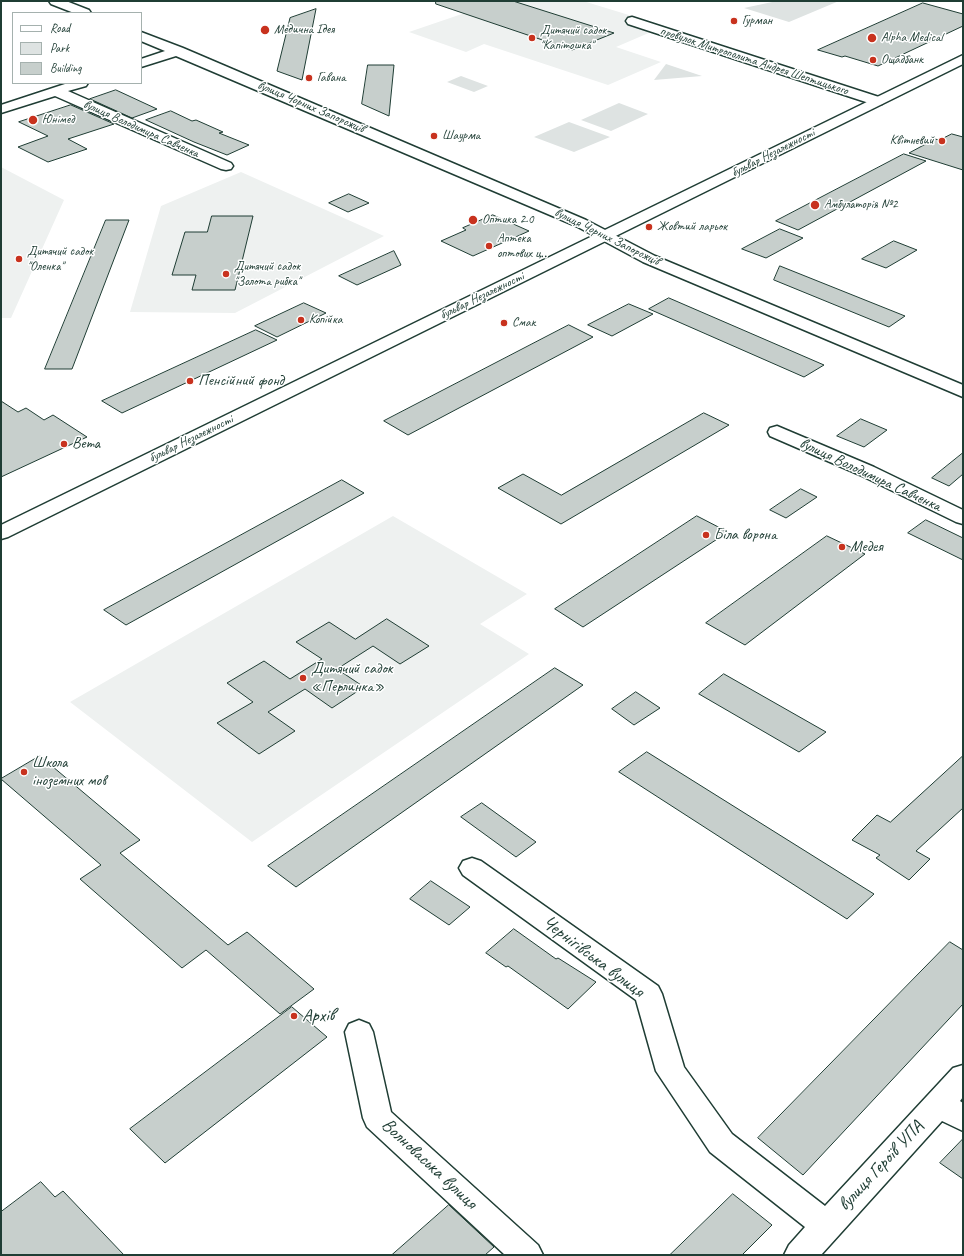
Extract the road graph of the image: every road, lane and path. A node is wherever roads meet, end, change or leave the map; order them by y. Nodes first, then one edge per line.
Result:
1 (55, 1) edge
2 (82, 12) edge
3 (632, 21) dead end
4 (142, 36) edge
5 (178, 51) junction
6 (963, 59) edge
7 (142, 63) edge
8 (78, 84) edge
9 (56, 91) junction
10 (877, 101) junction
11 (1, 109) edge
12 (226, 166) dead end
13 (607, 236) junction
14 (963, 392) edge
15 (778, 432) dead end
16 (963, 518) edge
17 (1, 533) edge
18 (472, 868) dead end
19 (359, 1032) dead end
20 (963, 1076) edge
21 (951, 1111) edge
22 (826, 1225) junction
23 (527, 1255) edge
24 (800, 1255) edge

1 - 2 street
3 - 10 street, провулок Митрополита Андрея Шептицького
4 - 5 street, вулиця Чорних Запорожців
5 - 7 street
5 - 13 street, вулиця Чорних Запорожців
6 - 10 street, бульвар Незалежності
8 - 9 street
9 - 11 street
9 - 12 street, вулиця Володимира Савченка
10 - 13 street, бульвар Незалежності
13 - 14 street, вулиця Чорних Запорожців
13 - 17 street, бульвар Незалежності
15 - 16 street, вулиця Володимира Савченка
18 - 22 street, Чернігівська вулиця
19 - 23 street, Волноваська вулиця
20 - 21 street, вулиця Героїв УПА
21 - 22 street, вулиця Героїв УПА
22 - 24 street, вулиця Героїв УПА

